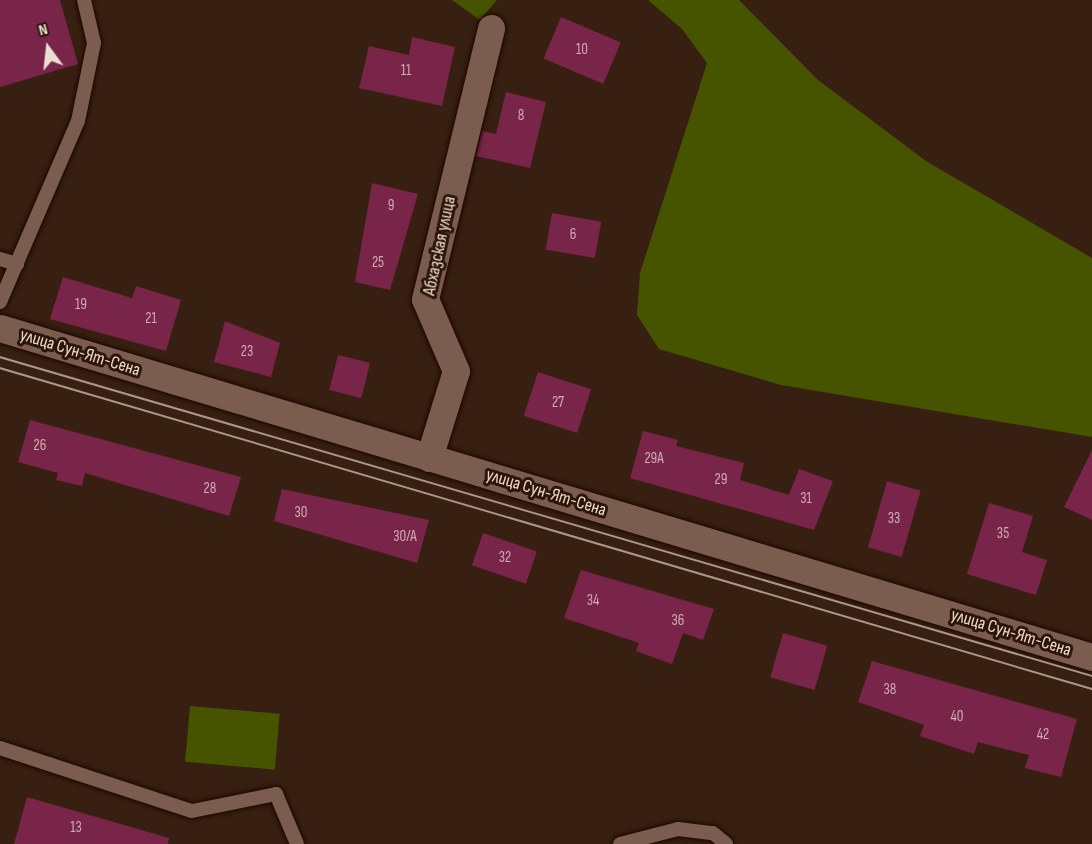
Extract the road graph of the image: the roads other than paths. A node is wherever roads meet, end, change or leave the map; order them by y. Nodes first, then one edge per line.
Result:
1 (84, 0) edge
2 (491, 28) dead end
3 (0, 259) edge
4 (17, 264) junction
5 (0, 302) edge
6 (0, 328) edge
7 (429, 458) junction
8 (1092, 657) edge
9 (0, 748) edge
10 (297, 844) edge
11 (620, 844) edge
12 (726, 844) edge

1 - 4 lane
2 - 7 street, Абхазская улица
3 - 4 lane
4 - 5 lane
6 - 7 street, улица Сун-Ят-Сена
7 - 8 street, улица Сун-Ят-Сена
9 - 10 lane
11 - 12 lane

